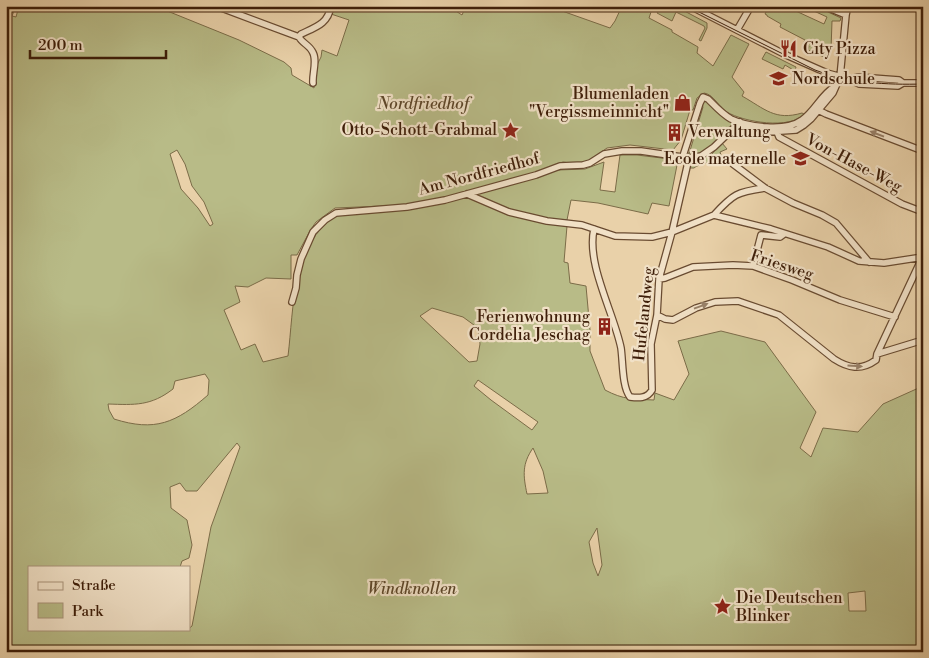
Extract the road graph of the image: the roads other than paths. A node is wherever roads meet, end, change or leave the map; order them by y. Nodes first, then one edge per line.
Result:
1 (216, 6) edge
2 (331, 6) edge
3 (690, 6) edge
4 (751, 6) edge
5 (824, 6) edge
6 (848, 6) edge
7 (846, 15) junction
8 (738, 30) junction
9 (299, 36) junction
10 (840, 77) junction
11 (313, 83) dead end
12 (923, 83) edge
13 (817, 109) junction
14 (740, 122) junction
15 (729, 131) junction
16 (777, 132) junction
17 (923, 151) edge
18 (686, 157) junction
19 (733, 164) dead end
20 (765, 188) junction
21 (467, 194) junction
22 (923, 212) edge
23 (714, 215) junction
24 (594, 229) junction
25 (672, 232) junction
26 (784, 234) junction
27 (922, 258) edge
28 (869, 262) junction
29 (752, 266) junction
30 (659, 279) junction
31 (292, 302) dead end
32 (657, 315) junction
33 (895, 317) junction
34 (923, 340) edge
35 (877, 354) junction

1 - 9 street
2 - 9 street
3 - 8 street
4 - 8 street
5 - 7 street
6 - 7 street
7 - 10 street
8 - 10 street
9 - 11 street
10 - 12 street
10 - 13 street, Hufelandweg
13 - 14 street, Hufelandweg
13 - 16 street, Hufelandweg
17 -> 13 street
14 - 15 street
14 - 18 street, Hufelandweg
15 - 16 street, Hufelandweg
15 - 18 street
16 - 22 street, Von-Hase-Weg
18 - 21 street, Am Nordfriedhof
18 - 25 street, Hufelandweg
19 - 20 street
20 - 23 street
20 - 28 street
21 - 24 street
21 - 31 street, Am Nordfriedhof
23 - 25 street
23 - 26 street
24 - 25 street
24 - 32 street, Hufelandweg
25 - 30 street, Hufelandweg
26 - 28 street
26 - 29 street
27 - 28 street
27 - 33 street
29 - 30 street, Friesweg
29 - 33 street, Friesweg
30 - 32 street, Hufelandweg
32 -> 35 street
33 - 35 street
34 - 35 street

